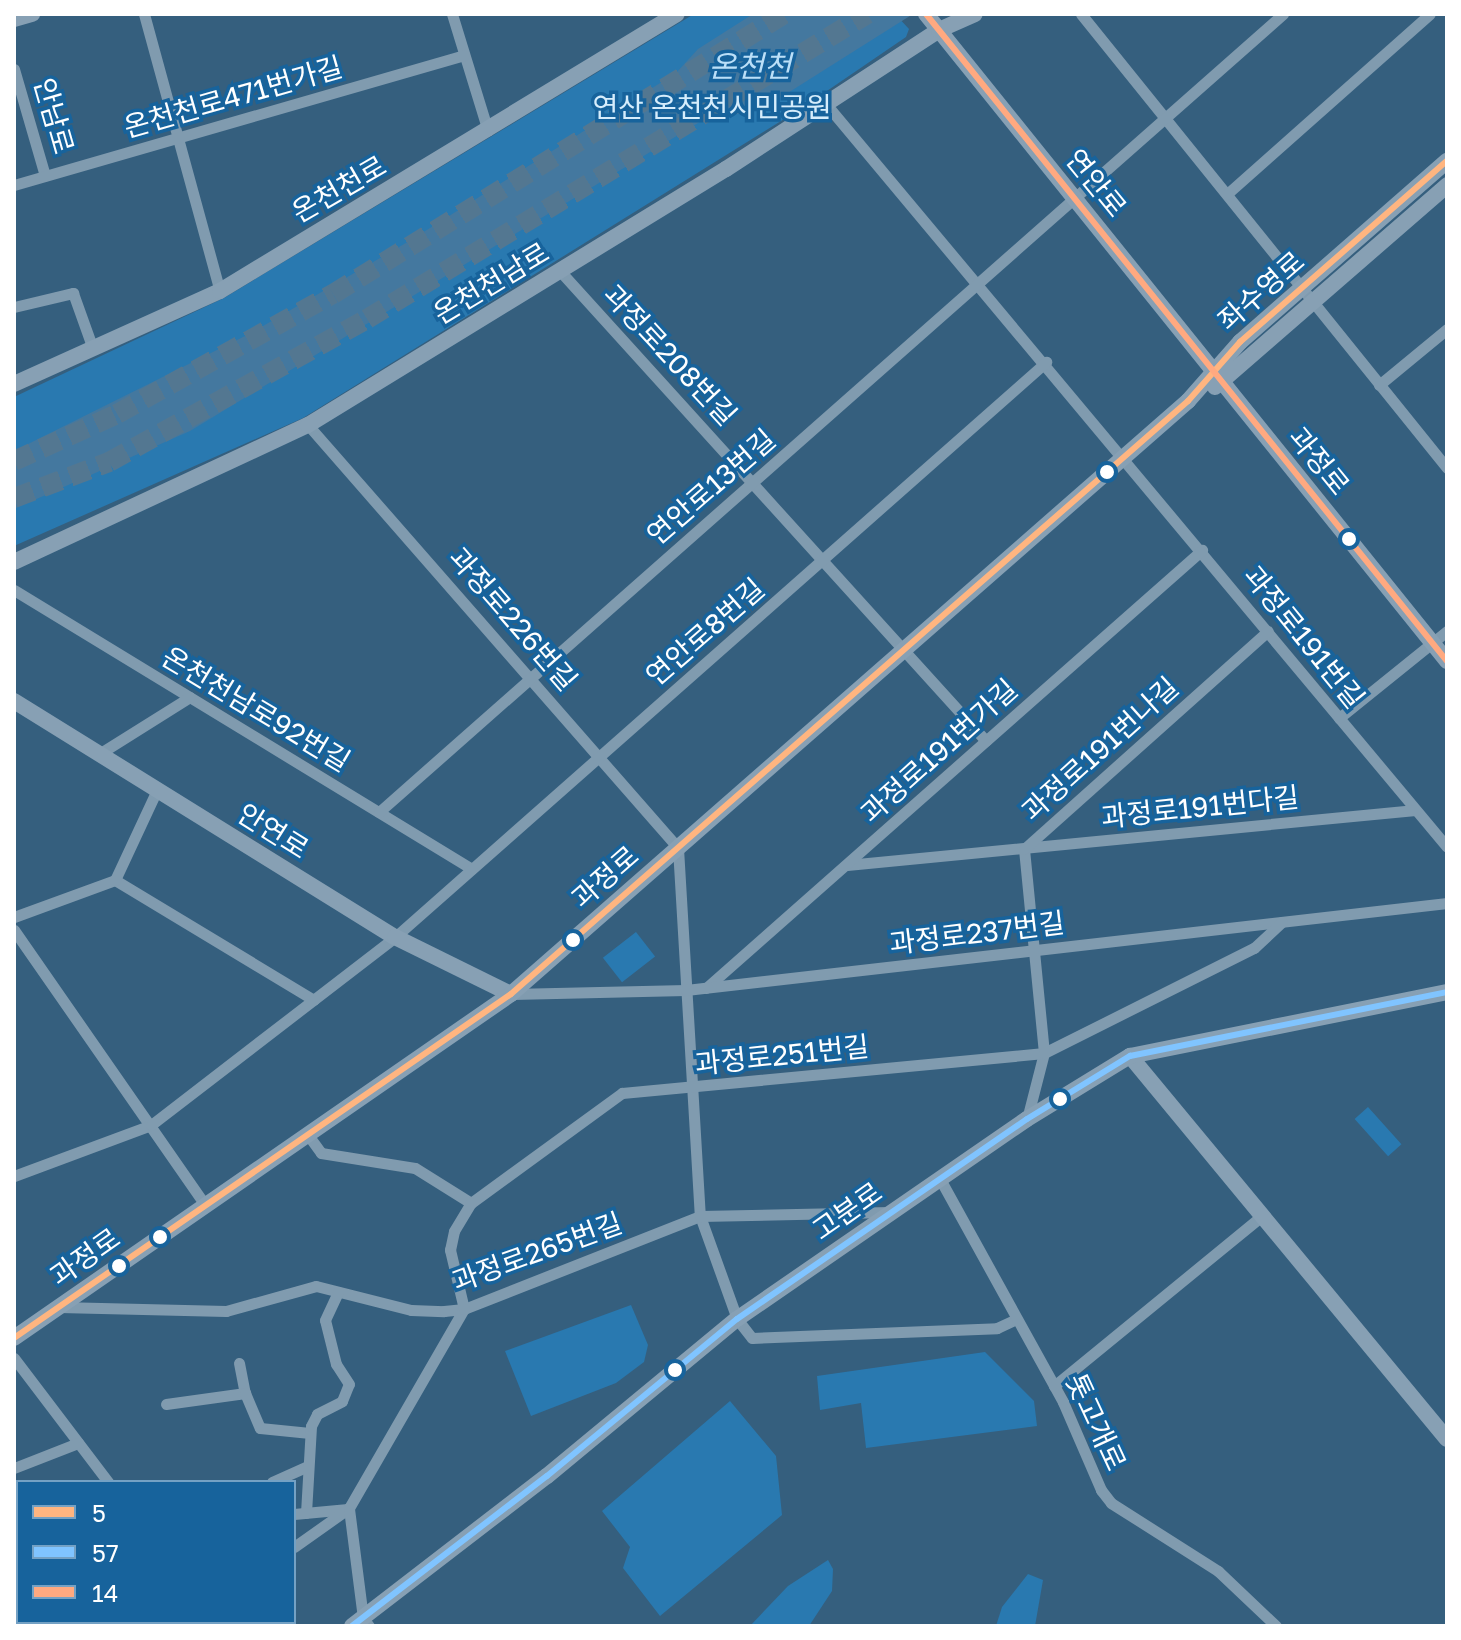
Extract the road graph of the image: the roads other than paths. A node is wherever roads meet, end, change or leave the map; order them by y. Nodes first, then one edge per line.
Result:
1 (32, 14) edge
2 (144, 14) edge
3 (452, 14) edge
4 (677, 14) edge
5 (975, 14) edge
6 (1081, 14) edge
7 (1283, 14) edge
8 (1430, 14) edge
9 (927, 15) edge
10 (14, 19) edge
11 (939, 30) junction
12 (464, 55) junction
13 (14, 69) edge
14 (826, 104) junction
15 (1167, 116) junction
16 (488, 131) junction
17 (178, 138) junction
18 (1447, 161) edge
19 (45, 176) junction
20 (1428, 177) junction
21 (14, 185) edge
22 (1444, 193) edge
23 (1227, 194) junction
24 (1075, 197) junction
25 (560, 271) junction
26 (978, 283) junction
27 (220, 291) junction
28 (1308, 295) junction
29 (14, 307) edge
30 (1447, 329) edge
31 (93, 349) junction
32 (1046, 362) junction
33 (1212, 368) junction
34 (1223, 383) junction
35 (14, 384) edge
36 (1379, 385) junction
37 (1188, 401) junction
38 (308, 425) junction
39 (1125, 456) junction
40 (1447, 468) edge
41 (754, 482) junction
42 (1202, 550) junction
43 (822, 560) junction
44 (14, 562) edge
45 (14, 590) edge
46 (1268, 631) junction
47 (1447, 631) edge
48 (1432, 643) junction
49 (903, 650) junction
50 (1447, 661) edge
51 (533, 677) junction
52 (190, 697) junction
53 (14, 701) edge
54 (1339, 718) junction
55 (986, 741) junction
56 (99, 754) junction
57 (601, 756) junction
58 (157, 790) junction
59 (1415, 810) junction
60 (379, 812) junction
61 (1447, 847) edge
62 (678, 848) junction
63 (1024, 849) junction
64 (846, 865) junction
65 (472, 869) junction
66 (115, 880) junction
67 (1447, 903) edge
68 (14, 917) edge
69 (1282, 922) junction
70 (14, 930) edge
71 (395, 937) junction
72 (1034, 950) junction
73 (706, 988) junction
74 (686, 990) junction
75 (1447, 992) edge
76 (511, 994) junction
77 (314, 1000) junction
78 (1044, 1053) junction
79 (1130, 1056) junction
80 (693, 1089) junction
81 (1027, 1119) junction
82 (151, 1125) junction
83 (308, 1135) junction
84 (14, 1176) edge
85 (940, 1179) junction
86 (471, 1203) junction
87 (206, 1206) junction
88 (890, 1212) junction
89 (700, 1216) junction
90 (1262, 1216) junction
91 (338, 1292) junction
92 (58, 1307) junction
93 (464, 1309) junction
94 (737, 1319) junction
95 (1016, 1319) junction
96 (14, 1338) edge
97 (14, 1358) edge
98 (239, 1363) dead end
99 (1054, 1386) junction
100 (245, 1393) junction
101 (166, 1404) dead end
102 (310, 1433) junction
103 (1447, 1439) edge
104 (78, 1443) junction
105 (308, 1466) junction
106 (14, 1468) edge
107 (106, 1480) edge
108 (276, 1480) edge
109 (349, 1508) junction
110 (300, 1514) edge
111 (296, 1546) edge
112 (361, 1623) edge
113 (1276, 1626) edge

1 - 10 main road
2 - 17 street
3 - 12 street
4 - 16 main road, 온천천로
5 - 11 main road, 온천천남로
6 - 15 street
7 - 15 street, 연안로13번길
8 - 23 street
9 - 11 main road, 연안로
11 - 14 main road, 온천천남로
11 - 24 main road, 연안로
12 - 16 street
12 - 17 street, 온천천로471번가길
13 - 19 street, 안남로
14 - 25 main road, 온천천남로
14 - 26 street, 과정로191번길
15 - 23 street
15 - 24 street, 연안로13번길
16 - 27 main road, 온천천로
17 - 19 street, 온천천로471번가길
17 - 27 street
18 - 20 main road, 좌수영로
19 - 21 street, 온천천로471번가길
20 - 22 street
20 - 28 main road, 좌수영로
22 - 28 main road, 좌수영로
23 - 28 street
24 - 26 street, 연안로13번길
24 - 33 main road, 연안로
25 - 38 main road, 온천천남로
25 - 41 street, 과정로208번길
26 - 32 street, 과정로191번길
26 - 41 street, 연안로13번길
27 - 31 main road, 온천천로
28 - 33 main road, 좌수영로
28 - 34 main road, 좌수영로
28 - 36 street
29 - 31 street
30 - 36 street
31 - 35 main road, 온천천로
32 - 39 street, 과정로191번길
32 - 43 street, 연안로8번길
33 - 34 main road, 과정로
33 - 37 main road, 좌수영로
34 - 37 main road, 좌수영로
34 - 48 main road, 과정로
36 - 40 street
37 - 39 main road, 과정로
38 - 44 main road, 온천천남로
38 - 51 street, 과정로226번길
39 - 42 street, 과정로191번길
39 - 49 main road, 과정로
41 - 43 street, 과정로208번길
41 - 51 street, 연안로13번길
42 - 46 street, 과정로191번길
42 - 55 street, 과정로191번가길
43 - 49 street, 과정로208번길
43 - 57 street, 연안로8번길
45 - 52 street, 온천천남로92번길
46 - 54 street, 과정로191번길
46 - 63 street, 과정로191번나길
47 - 48 street
48 - 50 main road, 과정로
48 - 54 street
49 - 55 street, 과정로208번길
49 - 62 main road, 과정로
51 - 57 street, 과정로226번길
51 - 60 street, 연안로13번길
52 - 56 street
52 - 60 street, 온천천남로92번길
53 - 56 main road, 안연로
54 - 59 street, 과정로191번길
55 - 64 street, 과정로191번가길
56 - 58 main road, 안연로
57 - 62 street, 과정로226번길
57 - 65 street, 연안로8번길
58 - 66 street
58 - 71 main road, 안연로
59 - 61 street, 과정로191번길
59 - 63 street, 과정로191번다길
60 - 65 street, 온천천남로92번길
62 - 74 street
62 - 76 main road, 과정로
63 - 64 street, 과정로191번다길
63 - 72 street, 과정로191번나길
64 - 73 street, 과정로191번가길
65 - 71 street, 연안로8번길
66 - 68 street
66 - 77 street
67 - 69 street, 과정로237번길
69 - 72 street, 과정로237번길
69 - 78 street, 과정로251번길
70 - 82 street
71 - 76 main road, 안연로
71 - 77 street, 연안로8번길
72 - 73 street, 과정로237번길
72 - 78 street, 과정로191번나길
73 - 74 street, 과정로237번길
74 - 76 street, 과정로237번길
74 - 80 street
75 - 79 main road, 고분로
76 - 83 main road, 과정로
77 - 82 street, 연안로8번길
78 - 80 street, 과정로251번길
78 - 81 street, 과정로191번나길
79 - 81 main road, 고분로
79 - 90 main road
80 - 86 street, 과정로251번길
80 - 89 street
81 - 85 main road, 고분로
82 - 84 street, 연안로8번길
82 - 87 street
83 - 86 street
83 - 87 main road, 과정로
85 - 88 main road, 고분로
85 - 95 street, 톳고개로
86 - 93 street
87 - 92 main road, 과정로
88 - 89 street, 과정로265번길
88 - 94 main road, 고분로
89 - 93 street, 과정로265번길
89 - 94 street
90 - 99 street
90 - 103 main road
91 - 92 street, 과정로265번길
91 - 93 street, 과정로265번길
91 - 102 street
92 - 96 main road, 과정로
93 - 109 street
94 - 95 street
94 - 112 main road, 고분로
95 - 99 street, 톳고개로
97 - 104 street
98 - 100 street
99 - 113 street, 톳고개로
100 - 101 street
100 - 102 street
102 - 105 street
104 - 106 street
104 - 107 street
105 - 108 street
105 - 110 street
109 - 110 street
109 - 111 street
109 - 112 street

